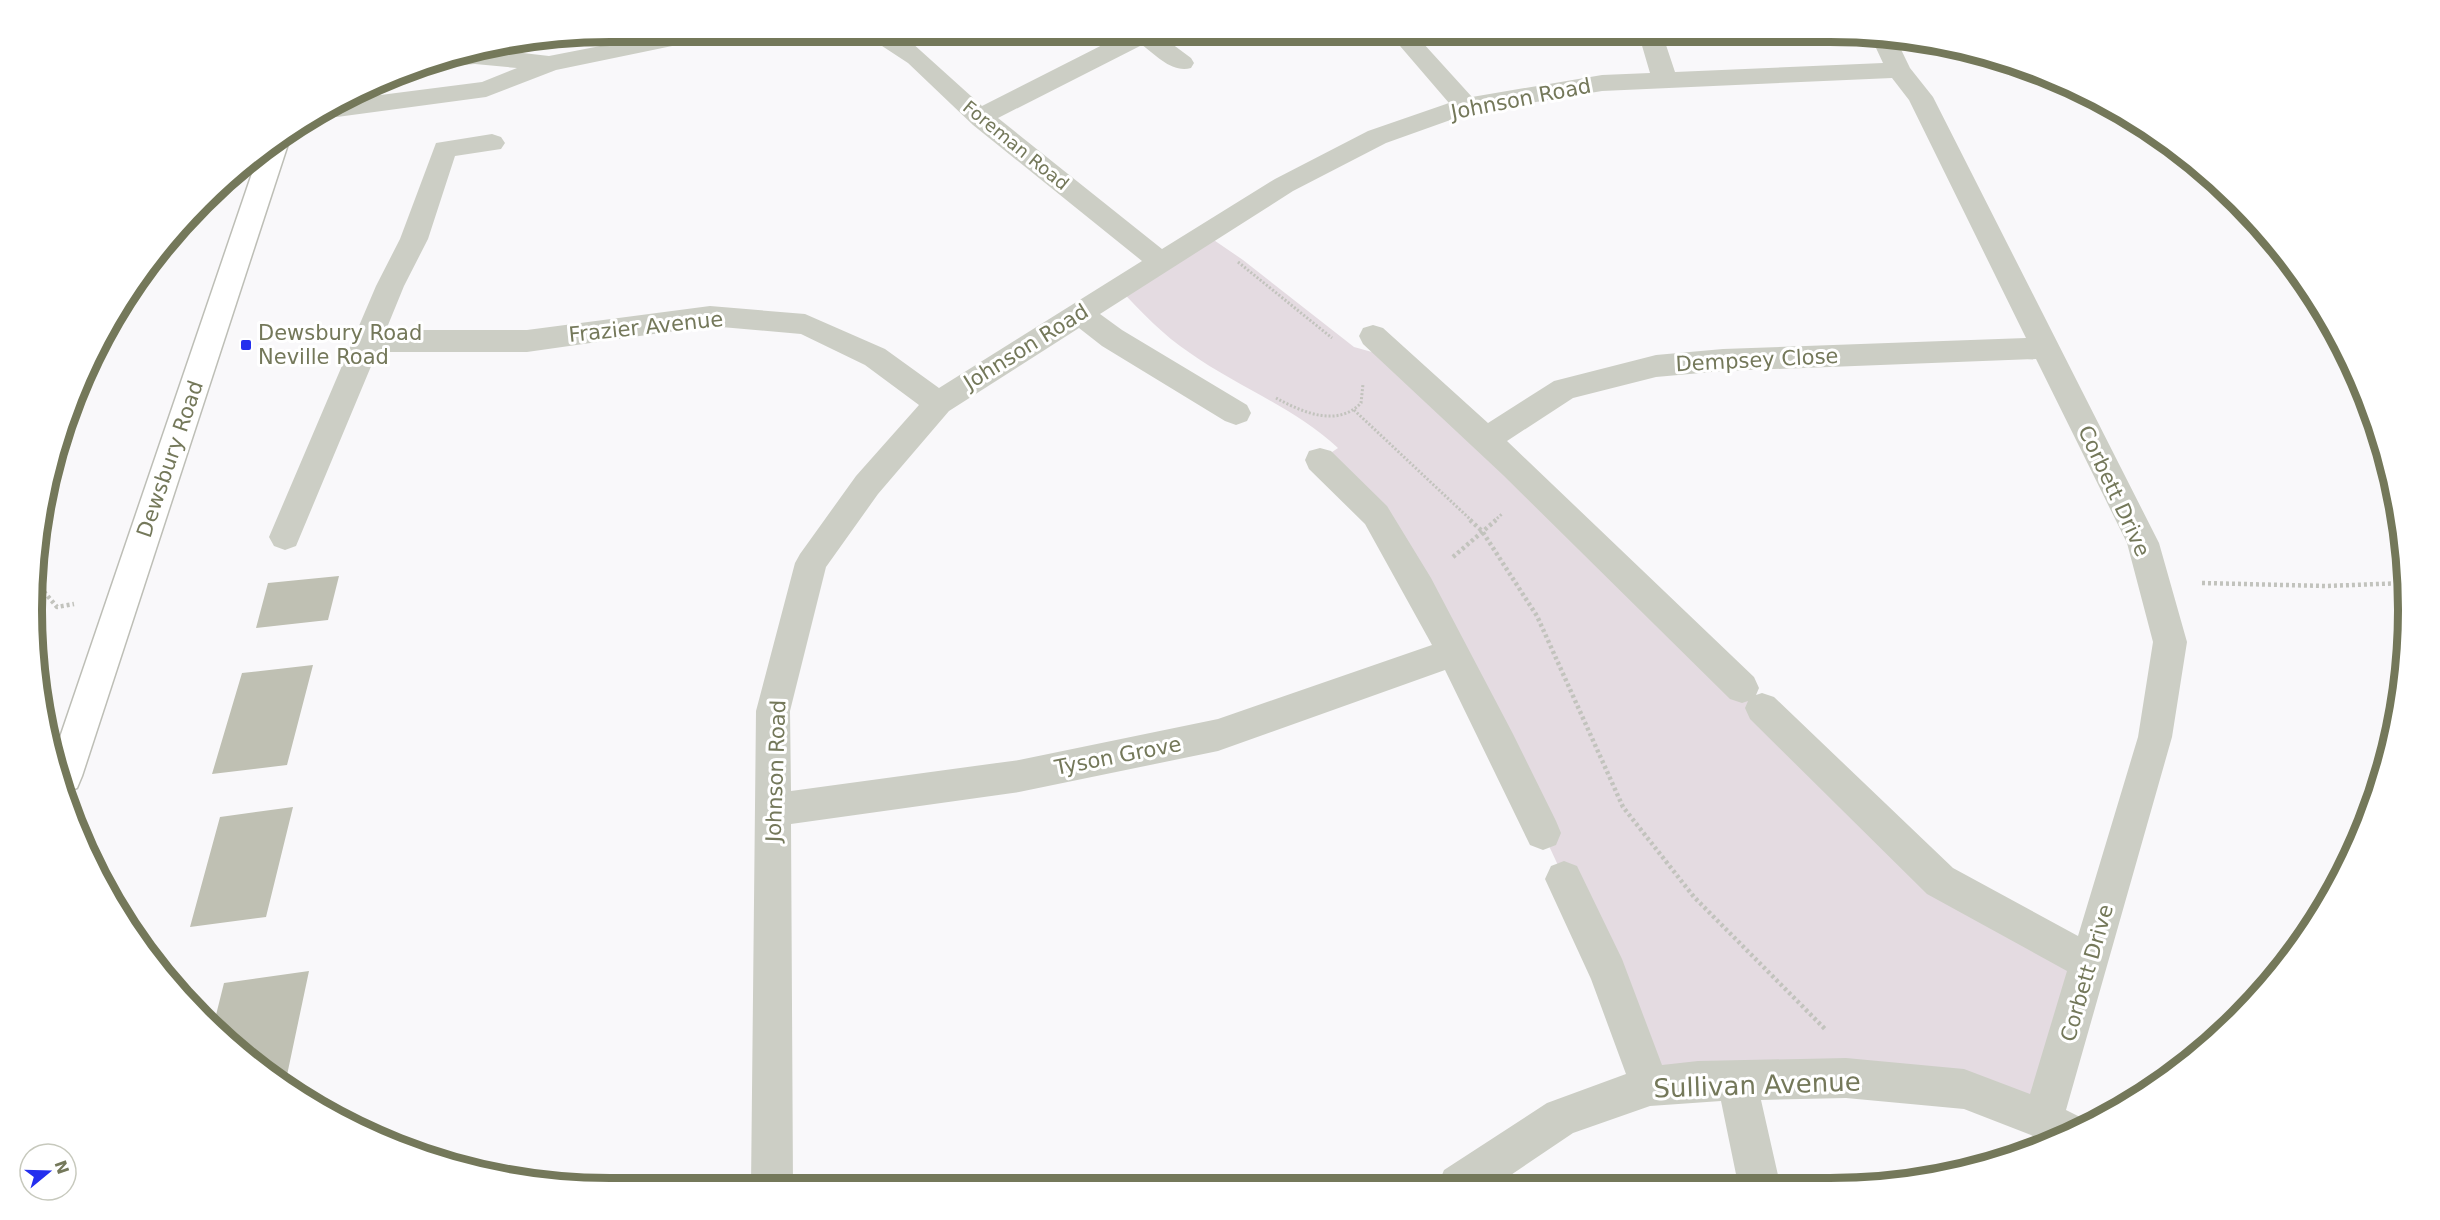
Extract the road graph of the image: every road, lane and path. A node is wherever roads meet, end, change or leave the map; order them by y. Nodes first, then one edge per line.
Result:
1 (654, 42) edge
2 (895, 42) edge
3 (1126, 42) edge
4 (1153, 42) edge
5 (1409, 42) edge
6 (1653, 42) edge
7 (1887, 45) edge
8 (482, 57) edge
9 (1182, 63) dead end
10 (550, 64) junction
11 (1899, 70) junction
12 (1665, 80) junction
13 (1466, 106) junction
14 (346, 108) edge
15 (980, 117) junction
16 (492, 143) dead end
17 (272, 154) edge
18 (1205, 234) junction
19 (1161, 262) junction
20 (1078, 313) junction
21 (1373, 336) dead end
22 (368, 340) junction
23 (1336, 342) dead end
24 (2044, 348) junction
25 (1358, 375) dead end
26 (1267, 393) dead end
27 (938, 403) junction
28 (1354, 410) junction
29 (1236, 413) dead end
30 (1487, 439) junction
31 (1320, 460) dead end
32 (1543, 496) junction
33 (1482, 531) junction
34 (285, 537) dead end
35 (2153, 582) junction
36 (2397, 583) edge
37 (1419, 588) junction
38 (1452, 653) junction
39 (65, 772) edge
40 (773, 810) junction
41 (1543, 833) dead end
42 (1564, 879) dead end
43 (2090, 963) junction
44 (1846, 1078) junction
45 (1737, 1081) junction
46 (1650, 1086) junction
47 (2056, 1126) edge
48 (772, 1178) edge
49 (1469, 1178) edge
50 (1758, 1178) edge

1 - 10 street
2 - 15 street, Foreman Road
3 - 15 street
4 - 9 street
5 - 13 street
6 - 12 street
7 - 11 street, Corbett Drive
8 - 10 street
10 - 14 street
11 - 12 street, Johnson Road
11 - 24 street, Corbett Drive
12 - 13 street, Johnson Road
13 - 18 street, Johnson Road
15 - 19 street, Foreman Road
16 - 22 street
17 - 39 highway, Dewsbury Road
18 - 19 street, Johnson Road
18 - 23 path
19 - 20 street, Johnson Road
20 - 27 street, Johnson Road
20 - 29 street
21 - 30 street
22 - 27 street, Frazier Avenue
22 - 34 street
24 - 30 street, Dempsey Close
24 - 35 street, Corbett Drive
25 - 28 path
26 - 28 path
27 - 40 street, Johnson Road
28 - 33 path
30 - 32 street
31 - 37 street
32 - 33 path
32 - 43 street
33 - 37 path
33 - 44 path
35 - 36 path
35 - 43 street, Corbett Drive
37 - 38 street
38 - 40 street, Tyson Grove
38 - 41 street
40 - 48 street, Johnson Road
42 - 46 street
43 - 47 street, Corbett Drive
44 - 45 street, Sullivan Avenue
44 - 47 street, Sullivan Avenue
45 - 46 street, Sullivan Avenue
45 - 50 street
46 - 49 street, Sullivan Avenue

